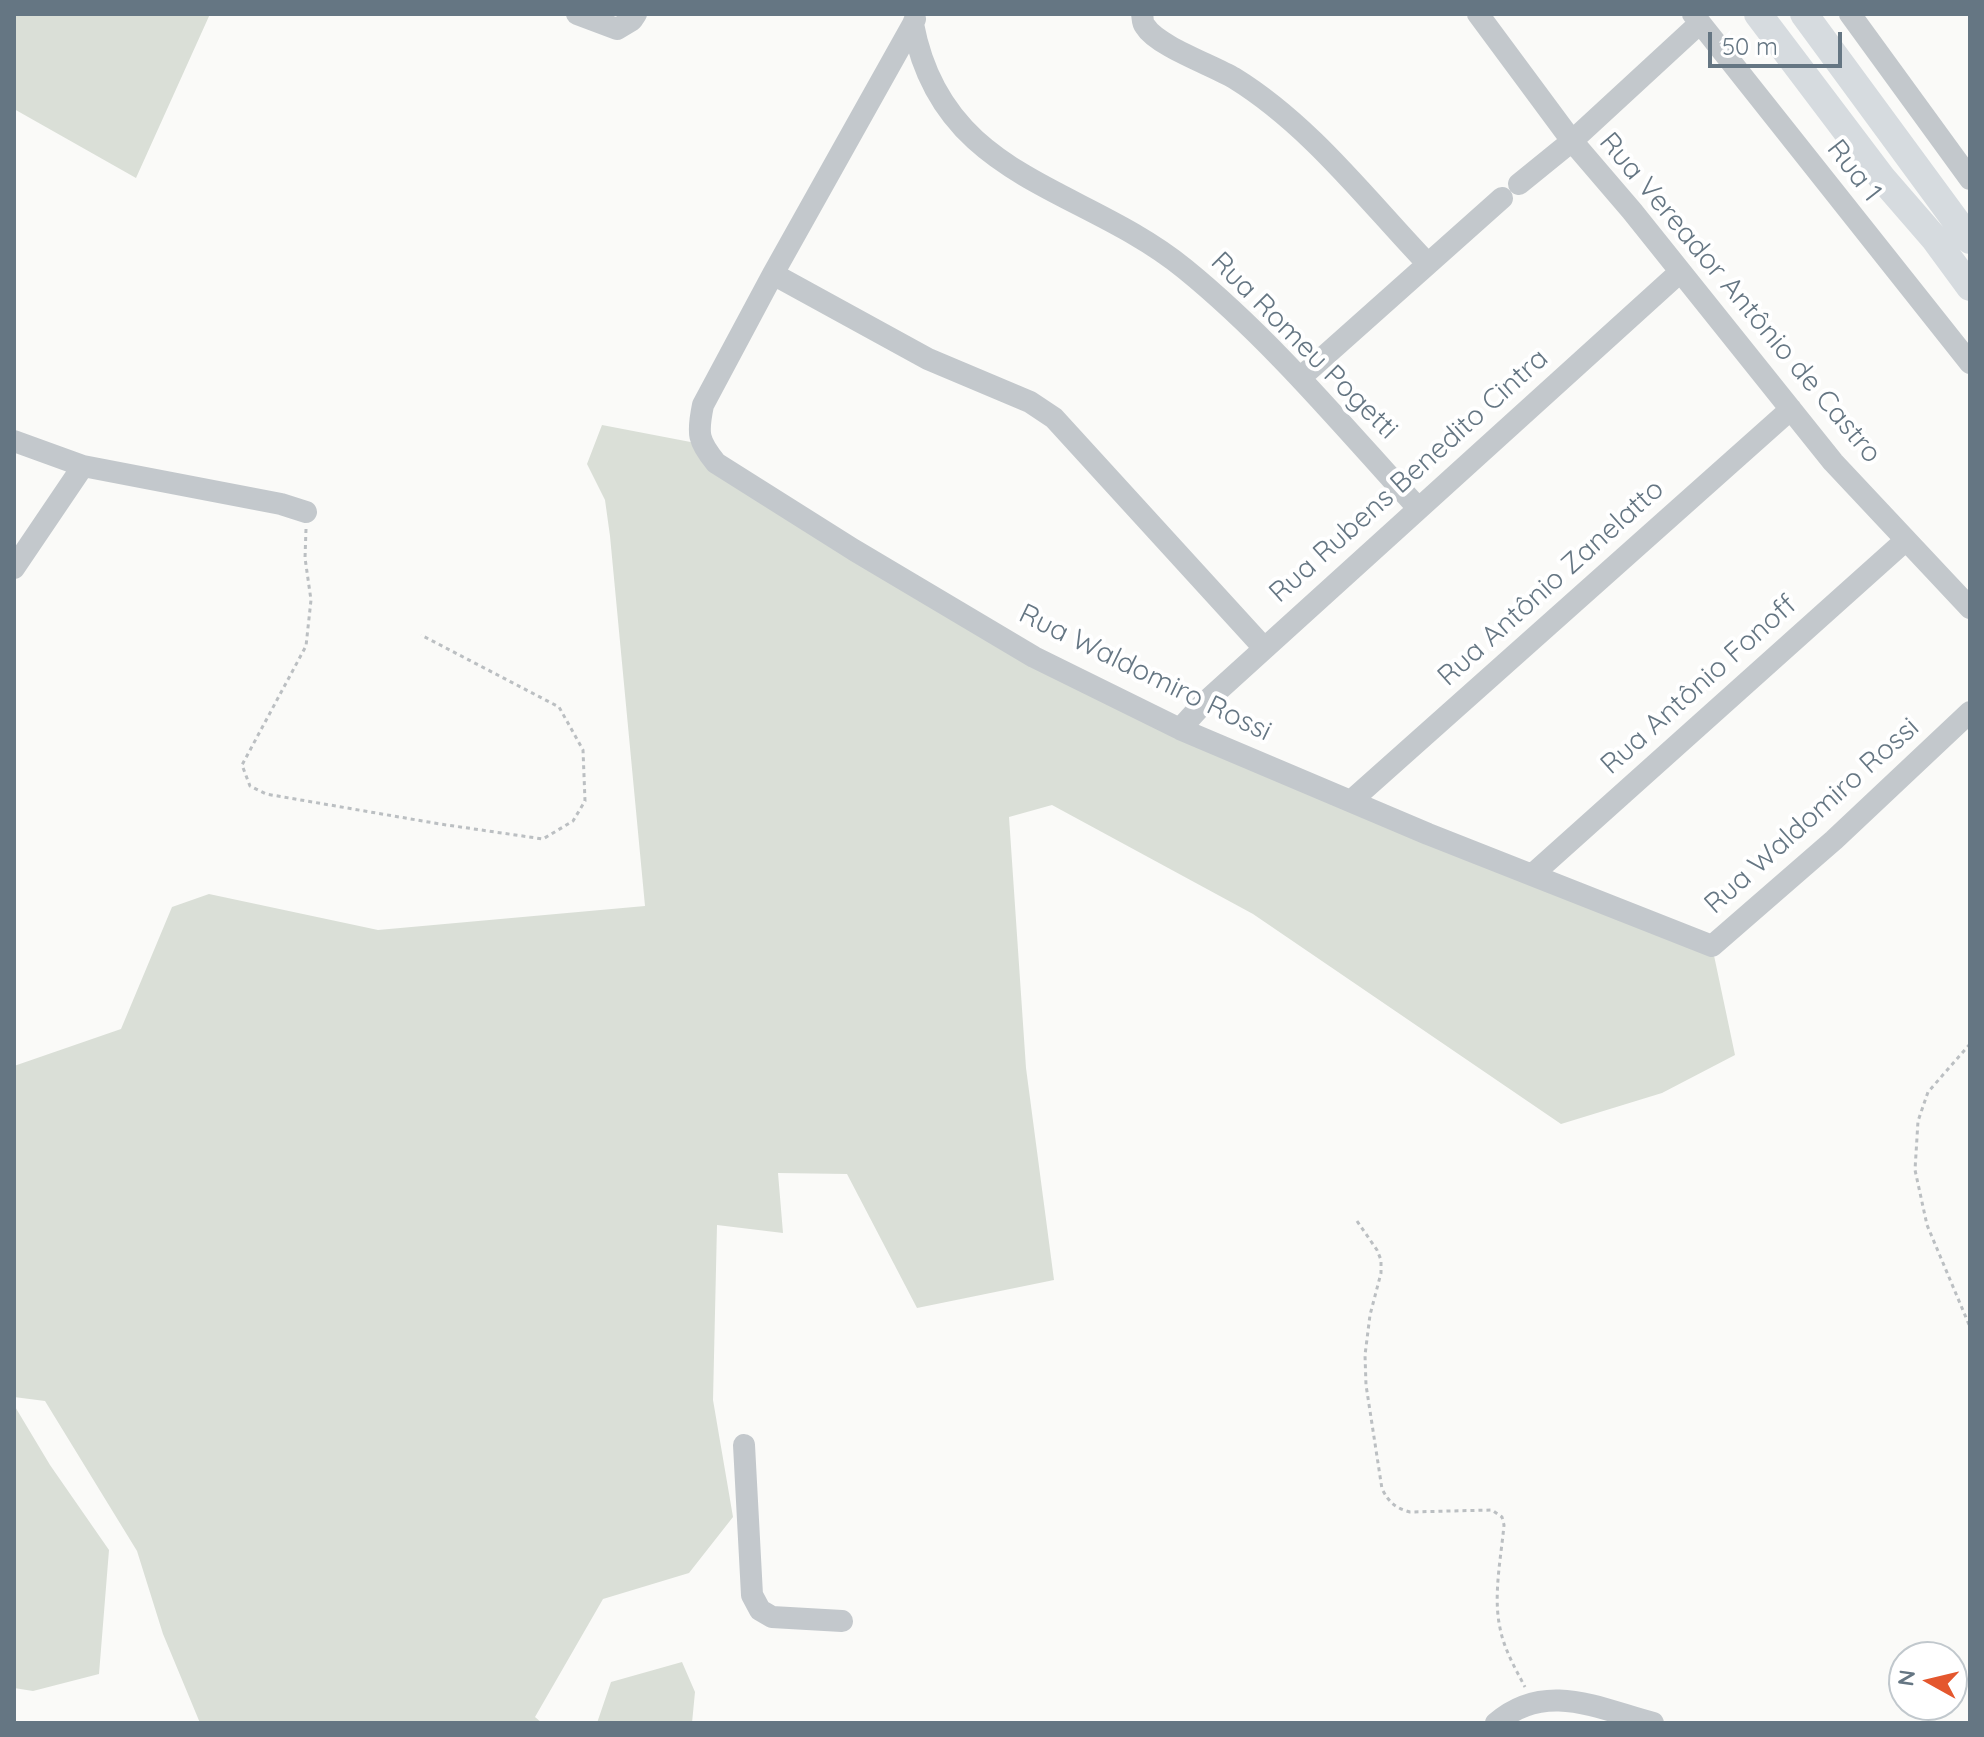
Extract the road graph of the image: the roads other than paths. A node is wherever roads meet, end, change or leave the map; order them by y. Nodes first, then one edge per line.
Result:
1 (577, 14) edge
2 (636, 14) edge
3 (1142, 14) edge
4 (1478, 14) edge
5 (1758, 14) edge
6 (1804, 14) edge
7 (1850, 14) edge
8 (1696, 18) edge
9 (915, 19) edge
10 (1572, 141) junction
11 (1962, 162) edge
12 (1970, 179) edge
13 (1970, 240) edge
14 (1427, 263) junction
15 (1680, 272) junction
16 (773, 274) junction
17 (1970, 287) edge
18 (1970, 363) edge
19 (1300, 378) junction
20 (1791, 409) junction
21 (14, 441) edge
22 (83, 466) junction
23 (1418, 508) junction
24 (306, 512) road end
25 (1906, 540) junction
26 (14, 568) edge
27 (1970, 608) edge
28 (1264, 648) junction
29 (1970, 712) edge
30 (1180, 729) junction
31 (1351, 801) junction
32 (1532, 875) junction
33 (744, 1445) dead end
34 (842, 1621) dead end
35 (1496, 1723) edge
36 (1653, 1723) edge

1 - 2 street
3 - 14 street
4 - 10 street, Rua Vereador Antônio de Castro
5 - 17 main road
6 - 13 main road
7 - 11 street
8 - 10 street
8 - 18 street, Rua 1
9 - 16 street, Rua Waldomiro Rossi
9 - 19 street, Rua Romeu Pogetti
10 - 14 street
10 - 15 street, Rua Vereador Antônio de Castro
11 - 12 street
14 - 19 street
15 - 20 street, Rua Vereador Antônio de Castro
15 - 23 street, Rua Rubens Benedito Cintra
16 - 28 street
16 - 30 street, Rua Waldomiro Rossi
19 - 23 street, Rua Romeu Pogetti
20 - 25 street, Rua Vereador Antônio de Castro
20 - 31 street, Rua Antônio Zanelatto
21 - 22 street
22 - 24 street
22 - 26 street
23 - 28 street, Rua Rubens Benedito Cintra
25 - 27 street, Rua Vereador Antônio de Castro
25 - 32 street, Rua Antônio Fonoff
28 - 30 street, Rua Rubens Benedito Cintra
29 - 32 street, Rua Waldomiro Rossi
30 - 31 street, Rua Waldomiro Rossi
31 - 32 street, Rua Waldomiro Rossi
33 - 34 street
35 - 36 street

